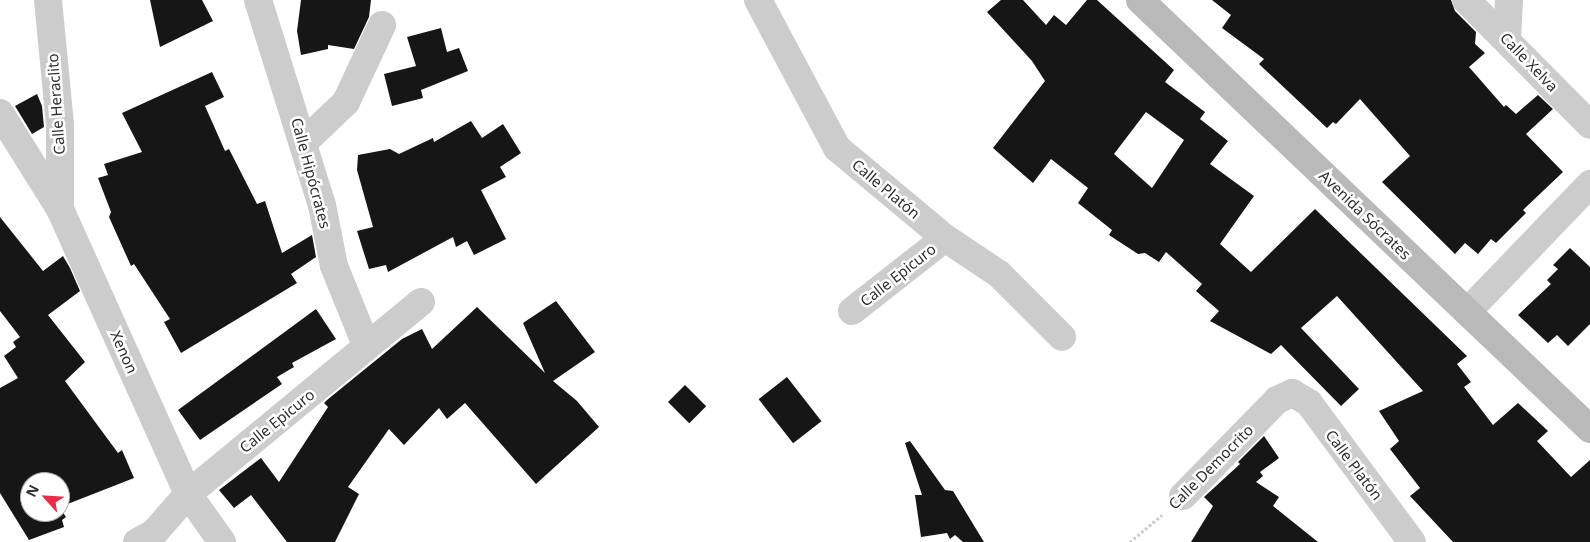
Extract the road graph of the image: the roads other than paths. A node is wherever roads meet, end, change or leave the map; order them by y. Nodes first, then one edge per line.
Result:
1 (48, 0) edge
2 (258, 0) edge
3 (758, 0) edge
4 (1140, 0) edge
5 (1466, 0) edge
6 (1509, 0) edge
7 (382, 25) dead end
8 (1507, 39) junction
9 (0, 113) edge
10 (1590, 125) edge
11 (303, 143) junction
12 (1590, 184) edge
13 (60, 209) junction
14 (945, 238) junction
15 (421, 302) dead end
16 (852, 311) dead end
17 (1467, 312) junction
18 (1062, 337) dead end
19 (366, 345) junction
20 (1292, 393) joint
21 (1590, 429) edge
22 (188, 494) junction
23 (1183, 496) road end
24 (137, 542) edge
25 (222, 542) edge
26 (1412, 542) edge

1 - 13 street, Calle Heraclito
2 - 11 street, Calle Hipócrates
3 - 14 street, Calle Platón
4 - 17 street, Avenida Sócrates
5 - 8 street, Calle Xelva
6 - 8 street
7 - 11 street
8 - 10 street, Calle Xelva
9 - 13 street, Xenon
11 - 19 street, Calle Hipócrates
12 - 17 street
13 - 22 street, Xenon
14 - 16 street, Calle Epicuro
14 - 18 street, Calle Platón
15 - 19 street, Calle Epicuro
17 - 21 street, Avenida Sócrates
19 - 22 street, Calle Epicuro
20 - 23 street, Calle Democrito
20 - 26 street, Calle Platón
22 - 24 street, Calle Epicuro
22 - 25 street, Xenon

